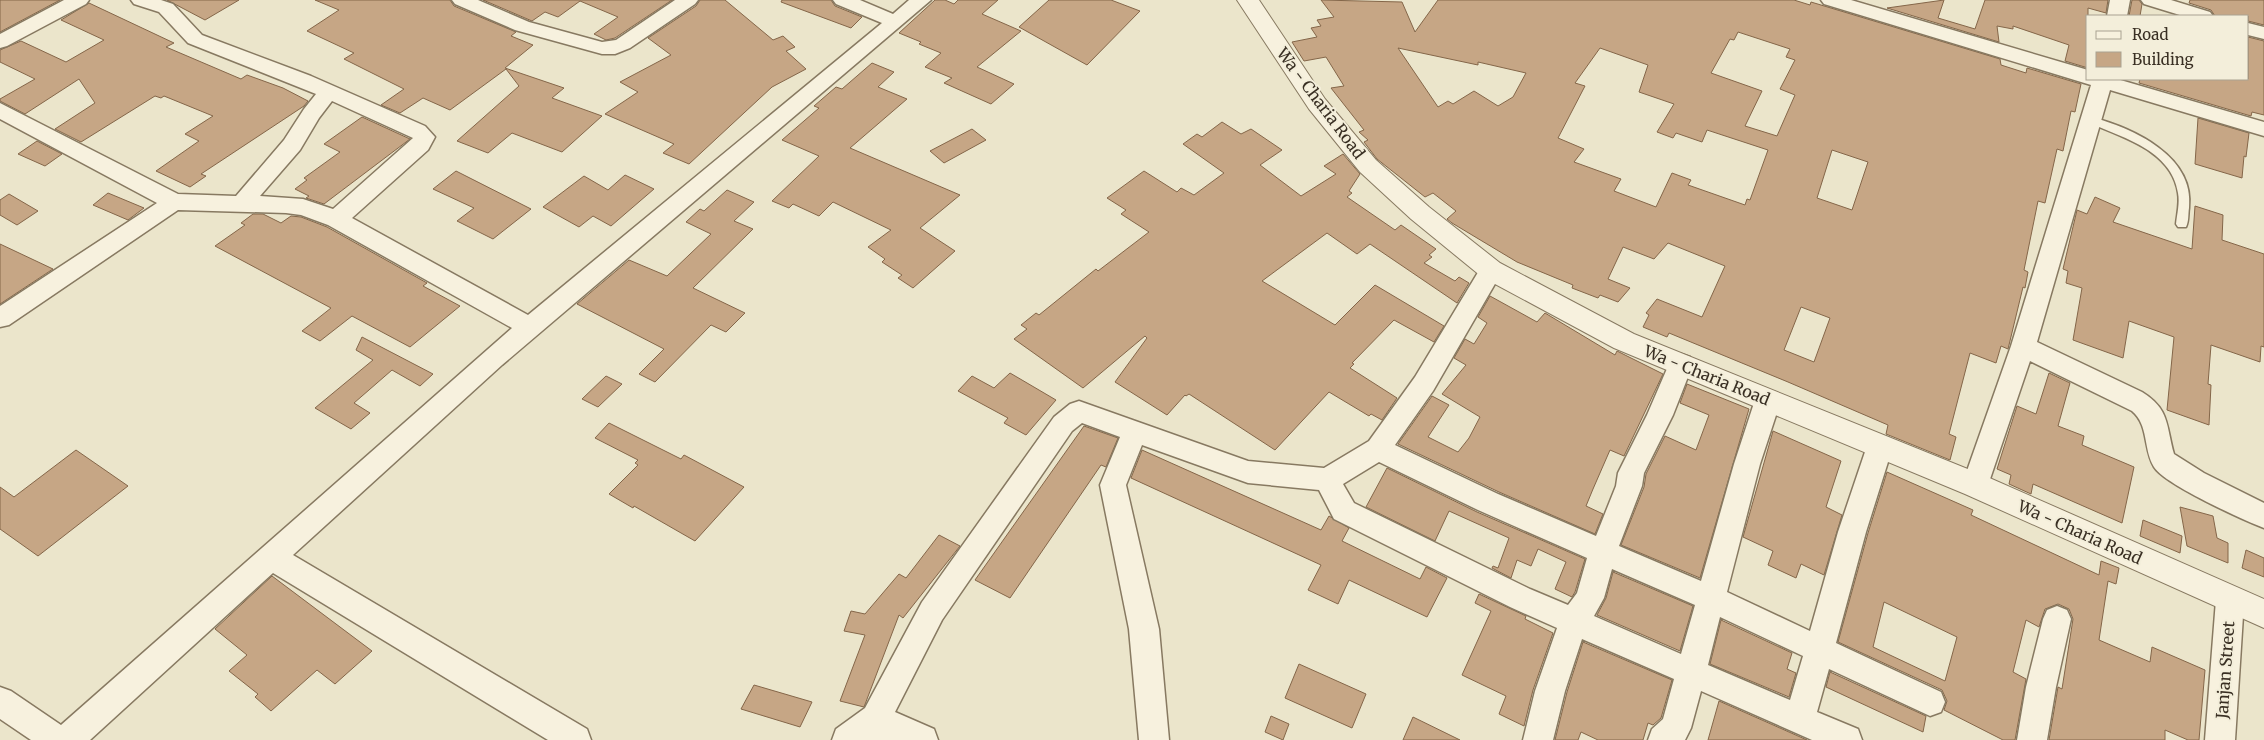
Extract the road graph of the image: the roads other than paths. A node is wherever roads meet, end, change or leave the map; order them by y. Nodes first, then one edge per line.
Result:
1 (79, 0) edge
2 (140, 0) edge
3 (462, 0) edge
4 (688, 0) edge
5 (843, 0) edge
6 (921, 0) edge
7 (1248, 0) edge
8 (1831, 0) edge
9 (2120, 0) edge
10 (2151, 0) edge
11 (2117, 15) edge
12 (2200, 15) edge
13 (894, 21) junction
14 (2249, 29) edge
15 (2264, 33) edge
16 (0, 42) edge
17 (2086, 76) edge
18 (2097, 80) edge
19 (2100, 80) edge
20 (328, 93) junction
21 (0, 110) edge
22 (2091, 120) junction
23 (2264, 129) edge
24 (174, 202) junction
25 (242, 203) junction
26 (336, 219) junction
27 (2182, 224) dead end
28 (1491, 270) junction
29 (0, 318) edge
30 (530, 327) junction
31 (2022, 346) junction
32 (1681, 364) junction
33 (1768, 400) junction
34 (1135, 431) junction
35 (1880, 446) junction
36 (1378, 449) junction
37 (1326, 480) junction
38 (1975, 485) junction
39 (2264, 516) edge
40 (1604, 552) junction
41 (271, 557) junction
42 (1712, 599) junction
43 (2230, 600) junction
44 (2264, 614) edge
45 (2057, 619) dead end
46 (1574, 621) junction
47 (1819, 650) junction
48 (1690, 673) junction
49 (0, 701) edge
50 (1930, 702) dead end
51 (1800, 719) junction
52 (877, 729) edge
53 (57, 740) edge
54 (67, 740) edge
55 (576, 740) edge
56 (847, 740) edge
57 (923, 740) edge
58 (1154, 740) edge
59 (1538, 740) edge
60 (1663, 740) edge
61 (1847, 740) edge
62 (2032, 740) edge
63 (2220, 740) edge

1 - 16 street
2 - 20 street
3 - 4 street
5 - 13 street
6 - 13 street
7 - 28 street, Wa - Charia Road
8 - 17 street
9 - 11 street
10 - 12 street
13 - 30 street
14 - 15 street
18 - 22 street
19 - 23 street
20 - 25 street
20 - 26 street
21 - 24 street
22 - 27 lane
22 - 31 street
24 - 25 street
24 - 29 street
25 - 26 street
26 - 30 street
28 - 32 street, Wa - Charia Road
28 - 36 street
30 - 41 street
31 - 38 street
31 - 39 street
32 - 33 street, Wa - Charia Road
32 - 40 street
33 - 35 street, Wa - Charia Road
33 - 42 street
34 - 37 street
34 - 52 street
34 - 58 street
35 - 38 street, Wa - Charia Road
35 - 47 street
36 - 37 street
36 - 40 street
37 - 46 street
38 - 43 street, Wa - Charia Road
40 - 42 street
40 - 46 street
41 - 54 street
41 - 55 street
42 - 47 street
42 - 48 street
43 - 44 street, Wa - Charia Road
43 - 63 street, Janjan Street
45 - 62 street
46 - 48 street
46 - 59 street
47 - 50 street
47 - 51 street
48 - 51 street
48 - 60 street
49 - 53 street
51 - 61 street
52 - 56 street
52 - 57 street

